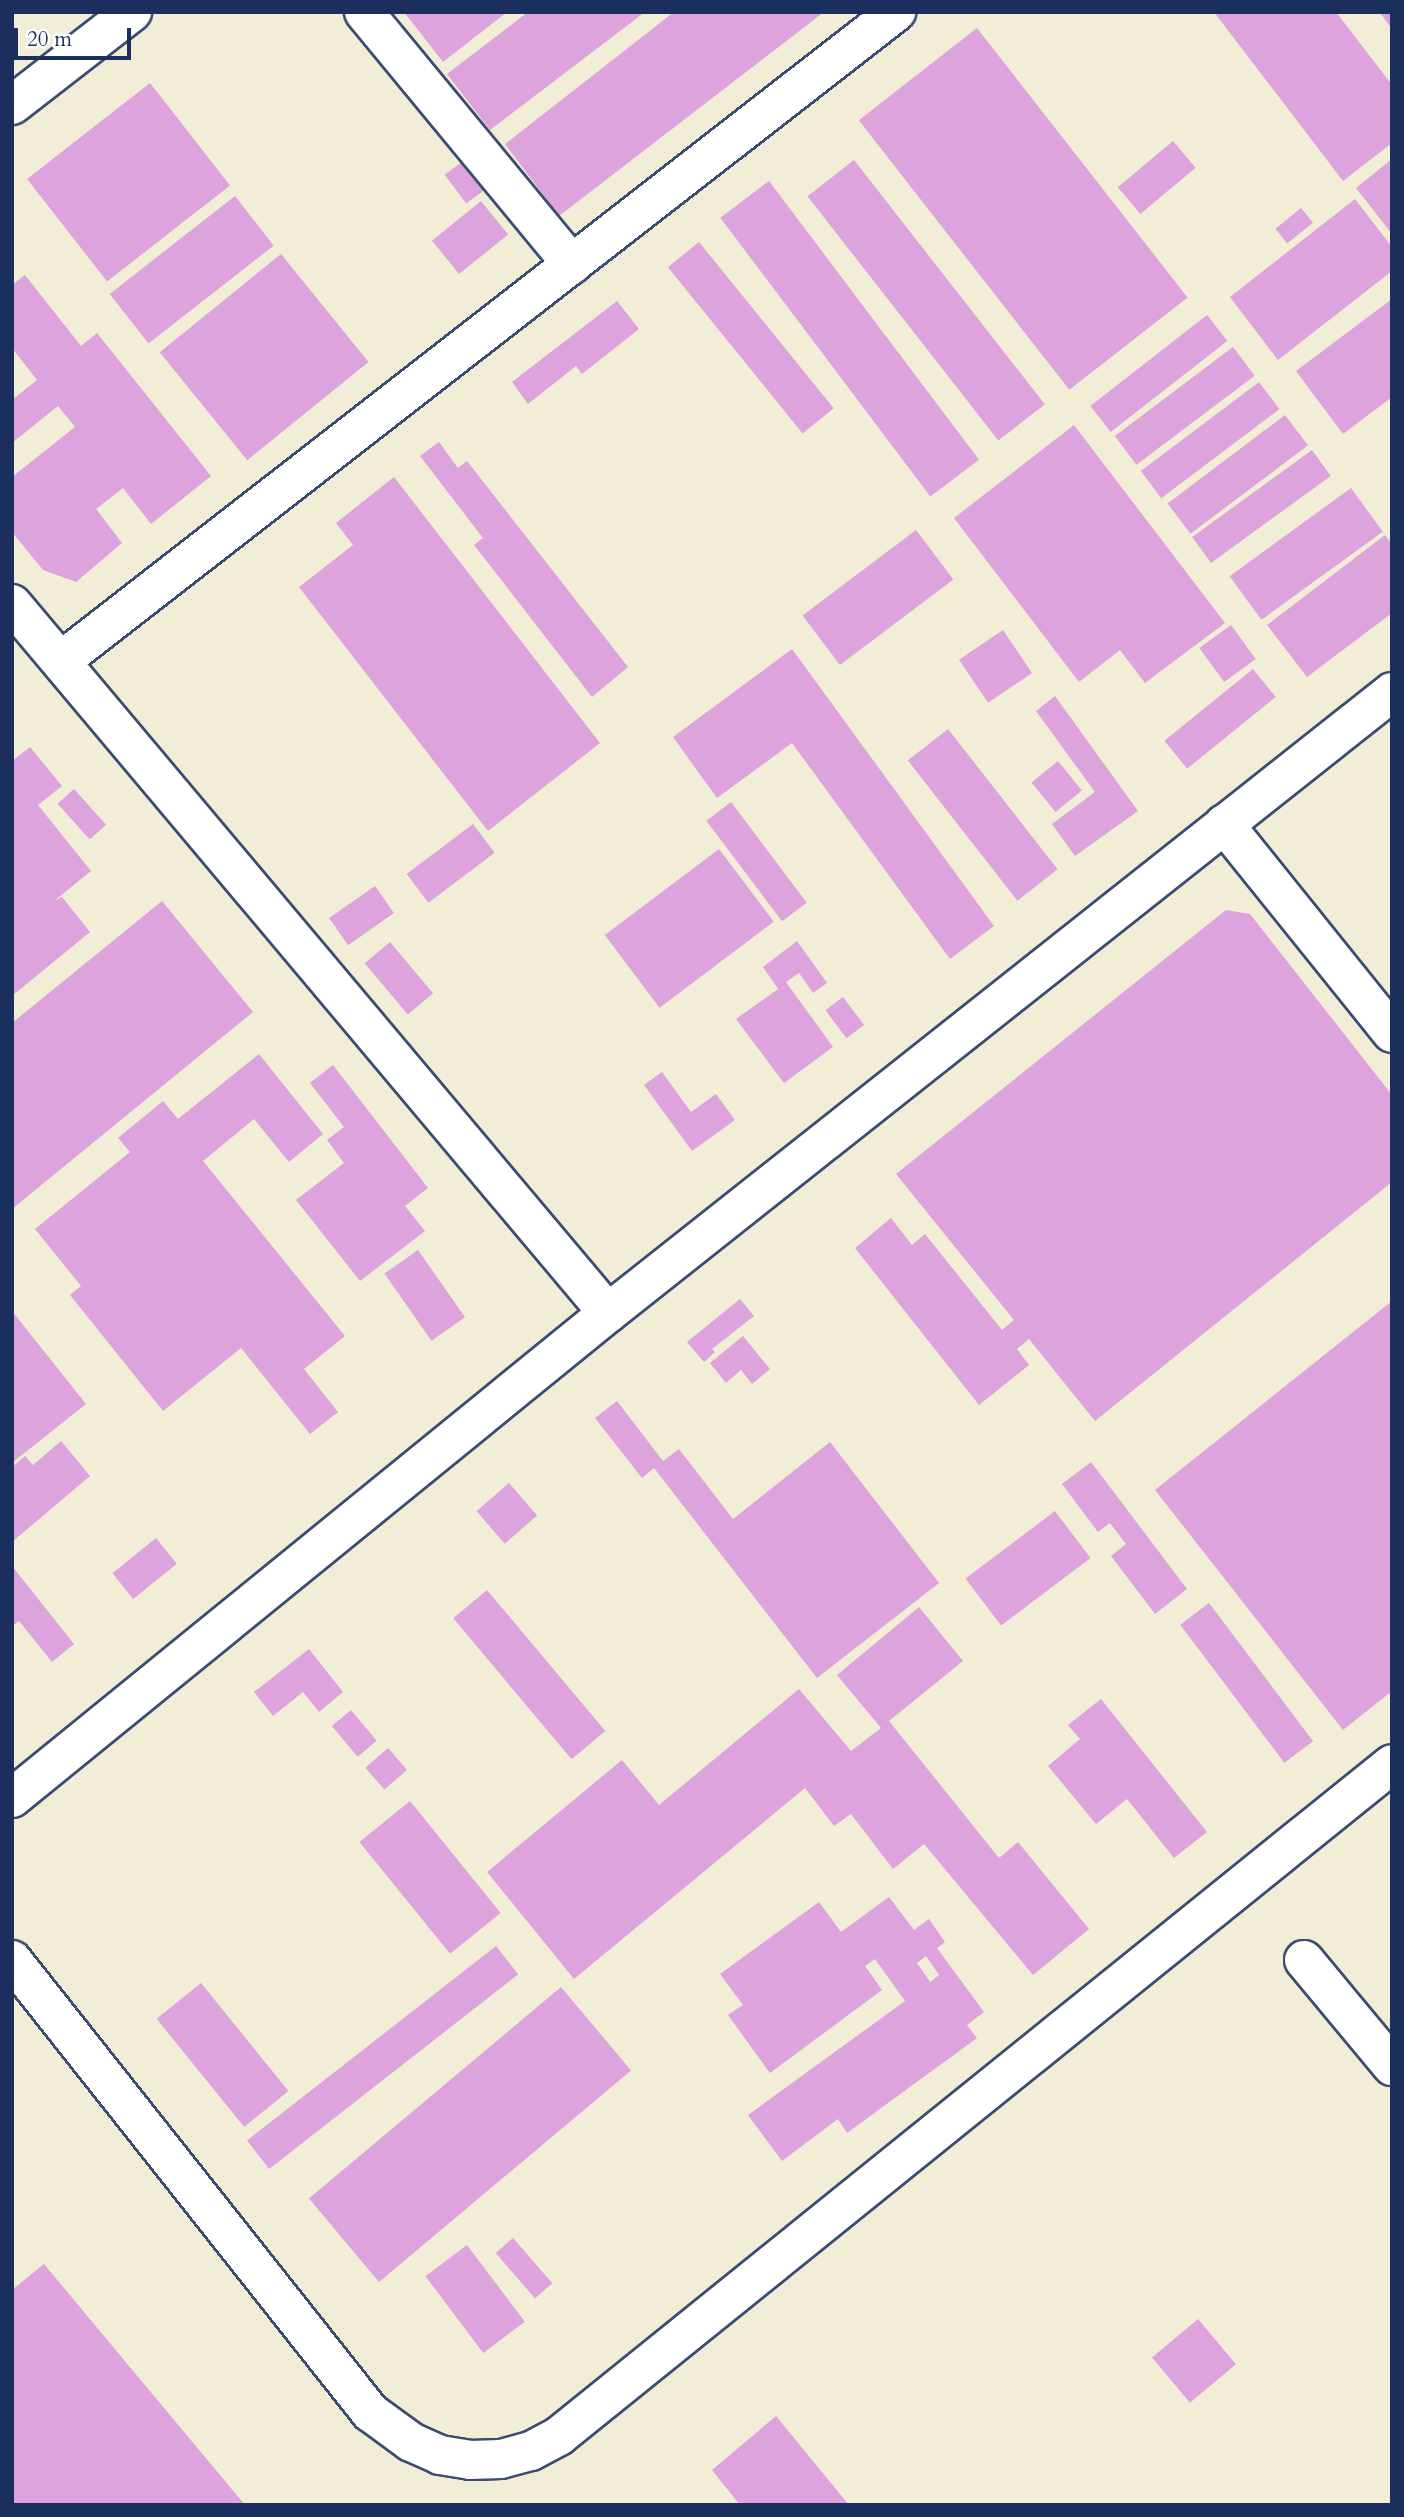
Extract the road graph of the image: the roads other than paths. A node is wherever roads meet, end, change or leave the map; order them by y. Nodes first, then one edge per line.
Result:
1 (132, 12) edge
2 (364, 12) edge
3 (895, 12) edge
4 (12, 105) edge
5 (572, 264) junction
6 (12, 604) edge
7 (61, 661) junction
8 (1392, 692) edge
9 (1224, 824) junction
10 (1392, 1033) edge
11 (608, 1313) junction
12 (1392, 1764) edge
13 (12, 1798) edge
14 (12, 1960) edge
15 (1304, 1961) dead end
16 (1392, 2066) edge

1 - 4 street
2 - 5 street
3 - 5 street
5 - 7 street
6 - 7 street
7 - 11 street
8 - 9 street
9 - 10 street
9 - 11 street
11 - 13 street
12 - 14 street
15 - 16 street

